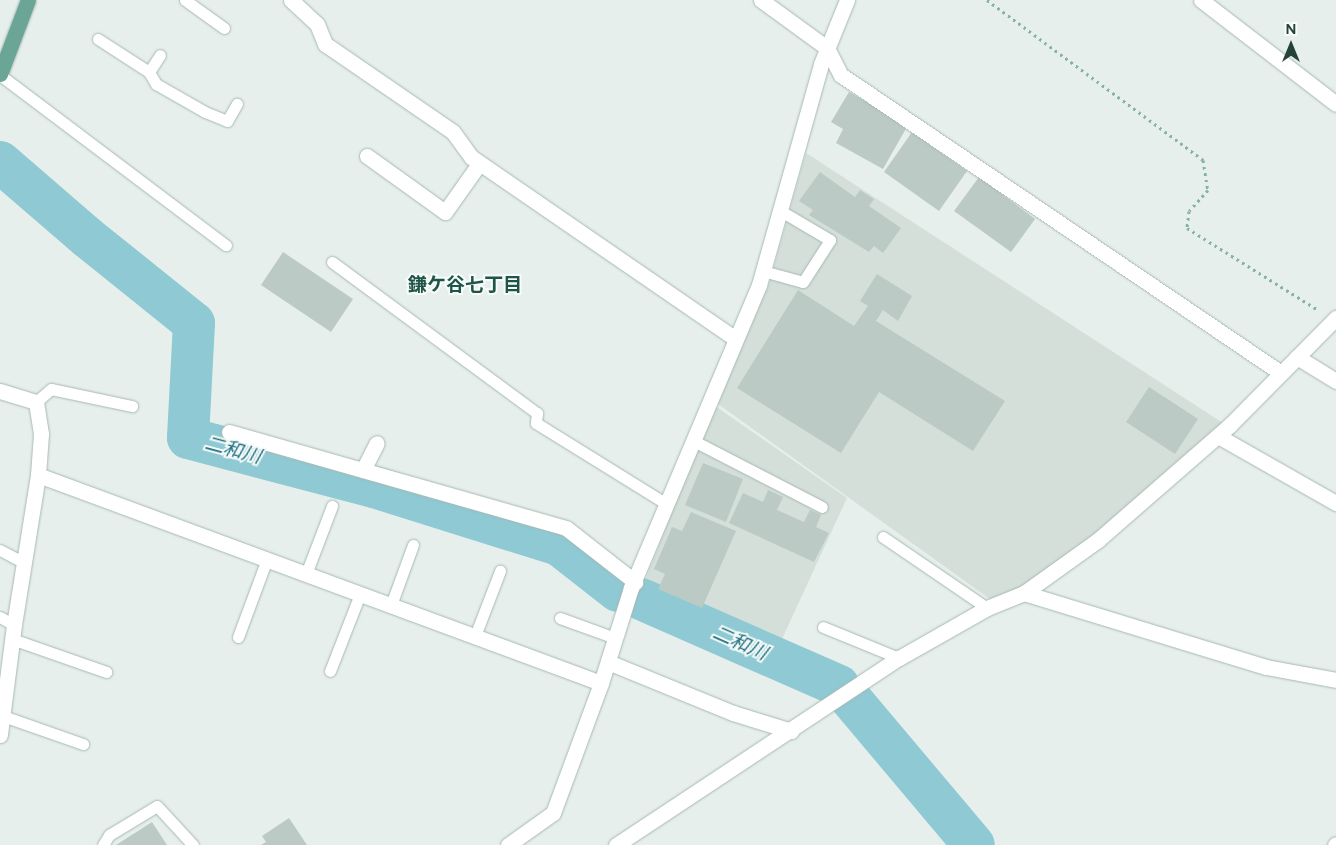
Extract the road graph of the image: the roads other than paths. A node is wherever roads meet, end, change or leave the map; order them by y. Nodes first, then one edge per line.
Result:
1 (28, 0) edge
2 (185, 0) edge
3 (291, 0) edge
4 (761, 0) edge
5 (847, 0) edge
6 (1201, 0) edge
7 (224, 28) dead end
8 (98, 39) dead end
9 (827, 48) junction
10 (160, 55) dead end
11 (150, 72) junction
12 (0, 75) edge
13 (237, 104) dead end
14 (1336, 104) edge
15 (367, 156) dead end
16 (480, 164) junction
17 (779, 210) junction
18 (226, 245) dead end
19 (332, 262) dead end
20 (763, 271) junction
21 (1335, 319) edge
22 (736, 339) junction
23 (1297, 357) junction
24 (1281, 373) junction
25 (1336, 381) edge
26 (0, 390) edge
27 (36, 402) junction
28 (132, 406) dead end
29 (229, 432) dead end
30 (1218, 436) junction
31 (692, 440) junction
32 (378, 443) dead end
33 (363, 470) junction
34 (38, 475) junction
35 (1336, 502) edge
36 (665, 503) junction
37 (332, 506) dead end
38 (822, 507) dead end
39 (883, 537) dead end
40 (413, 545) dead end
41 (0, 550) edge
42 (267, 559) junction
43 (24, 563) junction
44 (500, 571) dead end
45 (306, 574) junction
46 (633, 585) junction
47 (1024, 593) junction
48 (360, 594) junction
49 (392, 605) junction
50 (988, 608) junction
51 (0, 616) edge
52 (560, 618) dead end
53 (823, 627) dead end
54 (13, 632) junction
55 (475, 636) junction
56 (238, 637) dead end
57 (615, 638) junction
58 (898, 658) junction
59 (608, 662) junction
60 (106, 672) dead end
61 (330, 672) dead end
62 (1336, 680) edge
63 (601, 683) junction
64 (3, 716) junction
65 (791, 730) junction
66 (0, 735) edge
67 (84, 744) dead end
68 (635, 840) edge
69 (104, 845) edge
70 (193, 845) edge
71 (508, 845) edge
72 (616, 845) edge

1 - 12 main road
2 - 7 lane
3 - 16 street
4 - 9 street
5 - 9 street
6 - 14 street
8 - 11 lane
9 - 17 street
9 - 24 street
10 - 11 lane
11 - 13 lane
12 - 18 lane
15 - 16 street
16 - 22 street
17 - 20 street
17 - 20 lane
19 - 36 lane
20 - 22 street
21 - 23 street
22 - 31 street
23 - 24 street
23 - 25 street
24 - 30 street
26 - 27 street
27 - 28 lane
27 - 34 street
29 - 33 street
30 - 35 street
30 - 47 street
31 - 36 street
31 - 38 lane
32 - 33 street
33 - 46 street
34 - 42 street
34 - 43 street
36 - 46 street
37 - 45 lane
39 - 50 lane
40 - 49 lane
41 - 43 lane
42 - 45 street
42 - 56 lane
43 - 54 street
44 - 55 lane
45 - 48 street
46 - 57 street
47 - 50 street
47 - 62 street
48 - 49 street
48 - 61 lane
49 - 55 street
50 - 58 street
51 - 54 lane
52 - 57 lane
53 - 58 lane
54 - 60 lane
54 - 64 street
55 - 63 street
57 - 59 street
58 - 65 street
59 - 63 street
59 - 65 street
63 - 71 street
64 - 66 street
64 - 67 lane
65 - 68 street
68 - 72 street
69 - 70 lane

